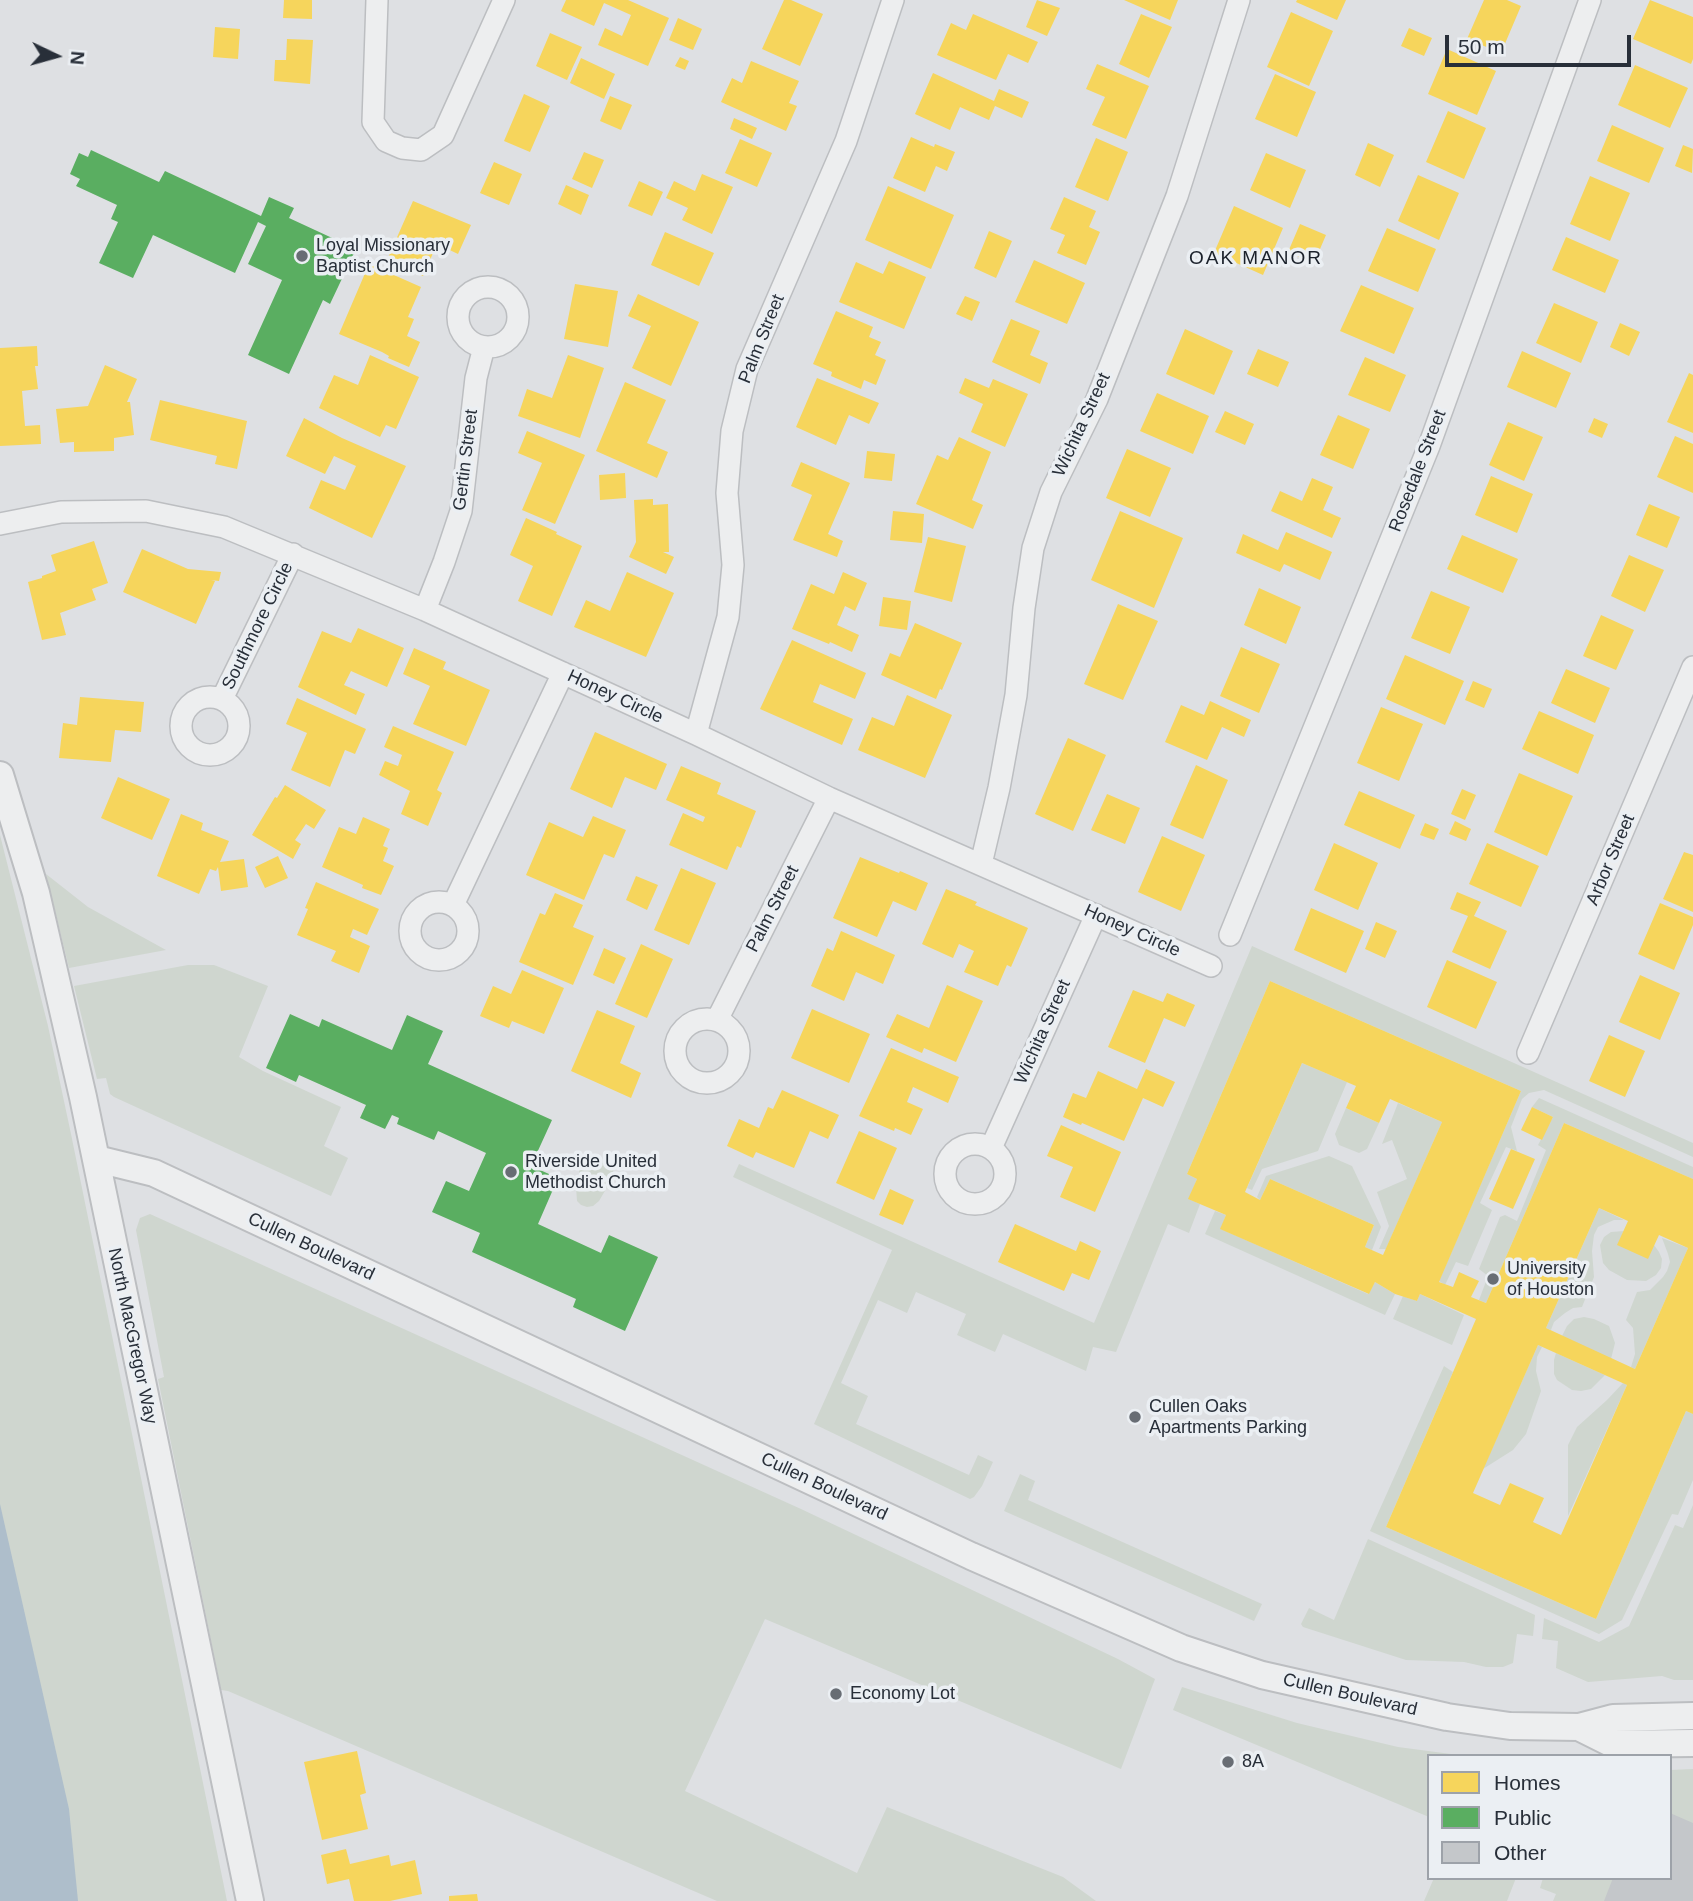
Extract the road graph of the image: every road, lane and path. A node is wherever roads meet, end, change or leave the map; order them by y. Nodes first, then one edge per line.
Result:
1 (377, 0) edge
2 (504, 0) edge
3 (893, 0) edge
4 (1240, 0) edge
5 (1590, 0) edge
6 (484, 347) dead end
7 (0, 524) edge
8 (293, 554) junction
9 (425, 610) junction
10 (1693, 667) edge
11 (563, 673) junction
12 (222, 699) dead end
13 (696, 734) junction
14 (0, 775) edge
15 (829, 798) junction
16 (981, 864) junction
17 (453, 905) dead end
18 (1096, 915) junction
19 (1230, 935) dead end
20 (1210, 965) dead end
21 (717, 1020) dead end
22 (1528, 1053) dead end
23 (990, 1148) dead end
24 (96, 1159) junction
25 (1693, 1716) edge
26 (1579, 1727) junction
27 (1693, 1743) edge
28 (250, 1901) edge

1 - 2 street
3 - 13 street, Palm Street
4 - 16 street, Wichita Street
5 - 19 street, Rosedale Street
6 - 9 street, Gertin Street
7 - 8 street, Honey Circle
8 - 9 street, Honey Circle
8 - 12 street, Southmore Circle
9 - 11 street, Honey Circle
10 - 22 street, Arbor Street
11 - 13 street, Honey Circle
11 - 17 street
13 - 15 street, Honey Circle
14 - 24 street, North MacGregor Way
15 - 16 street, Honey Circle
15 - 21 street, Palm Street
16 - 18 street, Honey Circle
18 - 20 street, Honey Circle
18 - 23 street, Wichita Street
24 - 26 street, Cullen Boulevard
24 - 28 street, North MacGregor Way
25 - 26 street, Cullen Boulevard
26 - 27 street, Cullen Boulevard

